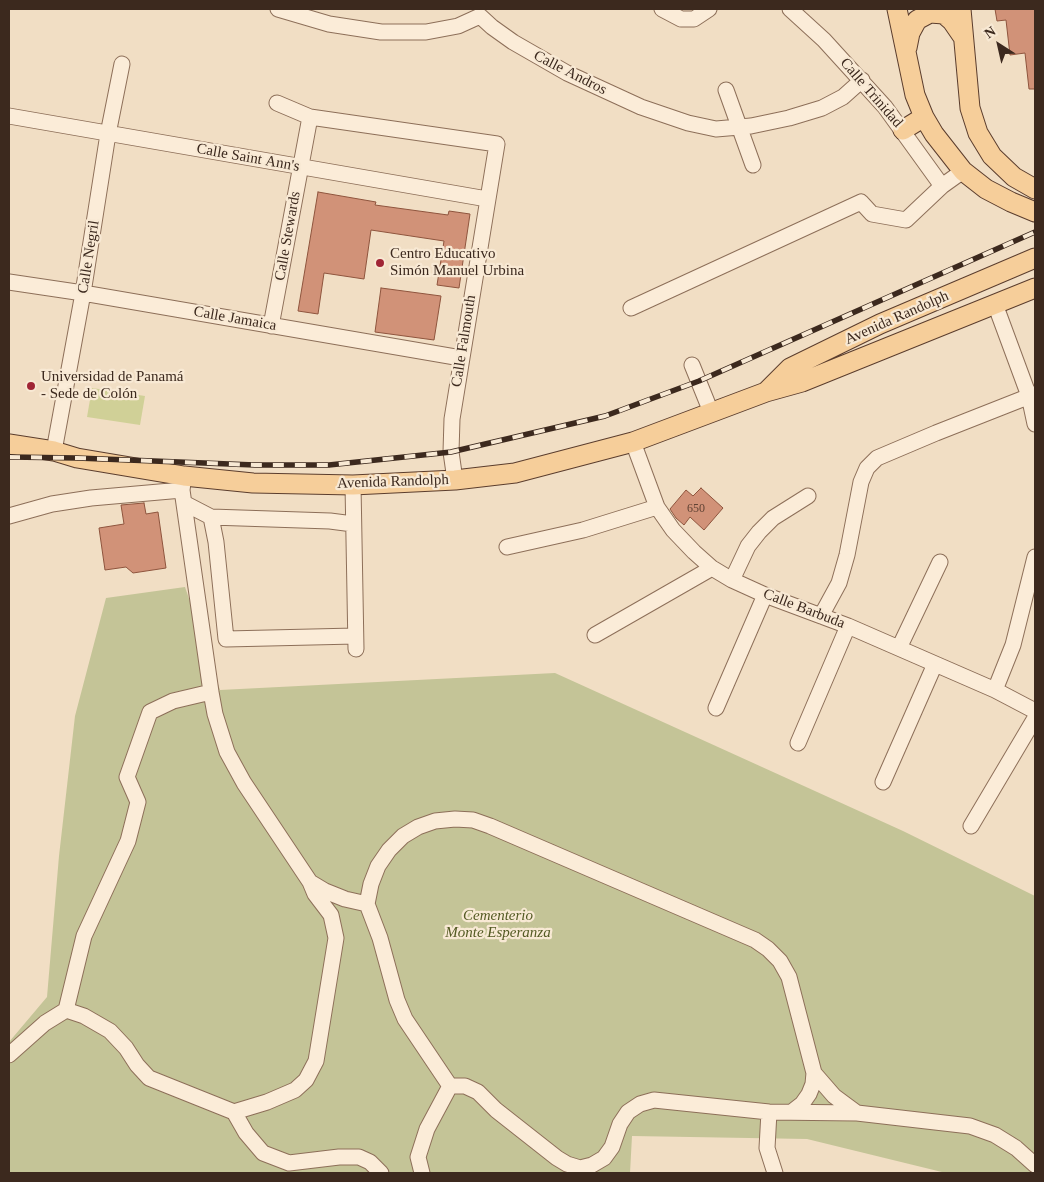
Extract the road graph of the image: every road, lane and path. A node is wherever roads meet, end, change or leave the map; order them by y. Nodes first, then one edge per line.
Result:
1 (278, 9) edge
2 (662, 9) edge
3 (708, 9) edge
4 (790, 9) edge
5 (897, 9) edge
6 (961, 9) edge
7 (478, 12) edge
8 (963, 37) junction
9 (906, 51) junction
10 (122, 64) dead end
11 (862, 80) junction
12 (726, 90) dead end
13 (276, 103) dead end
14 (9, 116) edge
15 (310, 117) junction
16 (924, 117) junction
17 (740, 127) junction
18 (903, 130) junction
19 (108, 134) junction
20 (753, 166) dead end
21 (300, 167) junction
22 (963, 171) junction
23 (942, 186) junction
24 (1035, 189) edge
25 (487, 199) junction
26 (1035, 212) edge
27 (1035, 258) edge
28 (9, 282) edge
29 (1035, 288) edge
30 (83, 293) junction
31 (995, 304) junction
32 (631, 308) dead end
33 (271, 326) junction
34 (461, 358) junction
35 (692, 365) dead end
36 (766, 392) junction
37 (1032, 395) edge
38 (711, 412) junction
39 (1035, 424) edge
40 (633, 442) junction
41 (9, 444) edge
42 (54, 451) junction
43 (455, 480) junction
44 (353, 485) junction
45 (183, 489) junction
46 (808, 496) dead end
47 (657, 507) junction
48 (9, 516) edge
49 (211, 517) junction
50 (353, 524) junction
51 (507, 547) dead end
52 (1035, 557) edge
53 (940, 562) dead end
54 (712, 568) junction
55 (732, 580) junction
56 (765, 595) junction
57 (821, 616) junction
58 (848, 626) junction
59 (595, 634) dead end
60 (899, 648) junction
61 (934, 664) junction
62 (995, 690) junction
63 (211, 692) junction
64 (716, 708) dead end
65 (1035, 711) edge
66 (1035, 718) edge
67 (798, 743) dead end
68 (883, 782) dead end
69 (971, 826) dead end
70 (310, 882) junction
71 (367, 904) junction
72 (66, 1010) junction
73 (9, 1055) edge
74 (814, 1073) junction
75 (450, 1086) junction
76 (793, 1111) junction
77 (234, 1112) junction
78 (769, 1112) junction
79 (857, 1114) junction
80 (1035, 1165) edge
81 (381, 1173) edge
82 (422, 1173) edge
83 (775, 1173) edge

1 - 7 street, Calle Andros
2 - 3 street
4 - 11 street, Calle Trinidad
5 - 9 main road
6 - 8 main road
7 - 17 street, Calle Andros
8 - 9 main road
8 - 24 main road
9 - 16 main road
10 - 19 street, Calle Negril
11 - 17 street, Calle Andros
11 - 18 street, Calle Trinidad
12 - 17 street
13 - 15 street
14 - 19 street, Calle Saint Ann's
15 - 21 street, Calle Stewards
15 - 25 street, Calle Falmouth
16 - 18 main road
16 - 22 main road
17 - 20 street
18 - 23 street, Calle Trinidad
19 - 21 street, Calle Saint Ann's
19 - 30 street, Calle Negril
21 - 25 street, Calle Saint Ann's
21 - 33 street, Calle Stewards
22 - 23 street
22 - 26 main road
23 - 32 street
25 - 34 street, Calle Falmouth
27 - 36 main road, Avenida Randolph
28 - 30 street, Calle Jamaica
29 - 31 main road, Avenida Randolph
30 - 33 street, Calle Jamaica
30 - 42 street, Calle Negril
31 - 36 main road, Avenida Randolph
31 - 37 street
33 - 34 street, Calle Jamaica
34 - 43 street, Calle Falmouth
35 - 38 street
36 - 38 main road, Avenida Randolph
37 - 39 street
37 - 57 street
38 - 40 main road, Avenida Randolph
40 - 43 main road, Avenida Randolph
40 - 47 street, Calle Barbuda
41 - 42 main road, Avenida Randolph
42 - 45 main road, Avenida Randolph
43 - 44 main road, Avenida Randolph
44 - 45 main road, Avenida Randolph
44 - 50 street
45 - 48 street
45 - 49 street
45 - 63 street
46 - 55 street
47 - 51 street
47 - 54 street, Calle Barbuda
49 - 50 street
49 - 50 street
52 - 62 street
53 - 60 street
54 - 55 street, Calle Barbuda
54 - 59 street
55 - 56 street, Calle Barbuda
56 - 57 street, Calle Barbuda
56 - 64 street
57 - 58 street, Calle Barbuda
58 - 60 street, Calle Barbuda
58 - 67 street
60 - 61 street, Calle Barbuda
61 - 62 street, Calle Barbuda
61 - 68 street
62 - 65 street, Calle Barbuda
63 - 70 street
63 - 72 street
66 - 69 street
70 - 71 street
70 - 77 street
71 - 74 street
71 - 75 street
72 - 73 street
72 - 77 street
74 - 76 street
74 - 79 street
75 - 78 street
75 - 82 street
76 - 78 street
76 - 79 street
77 - 81 street
78 - 83 street
79 - 80 street

